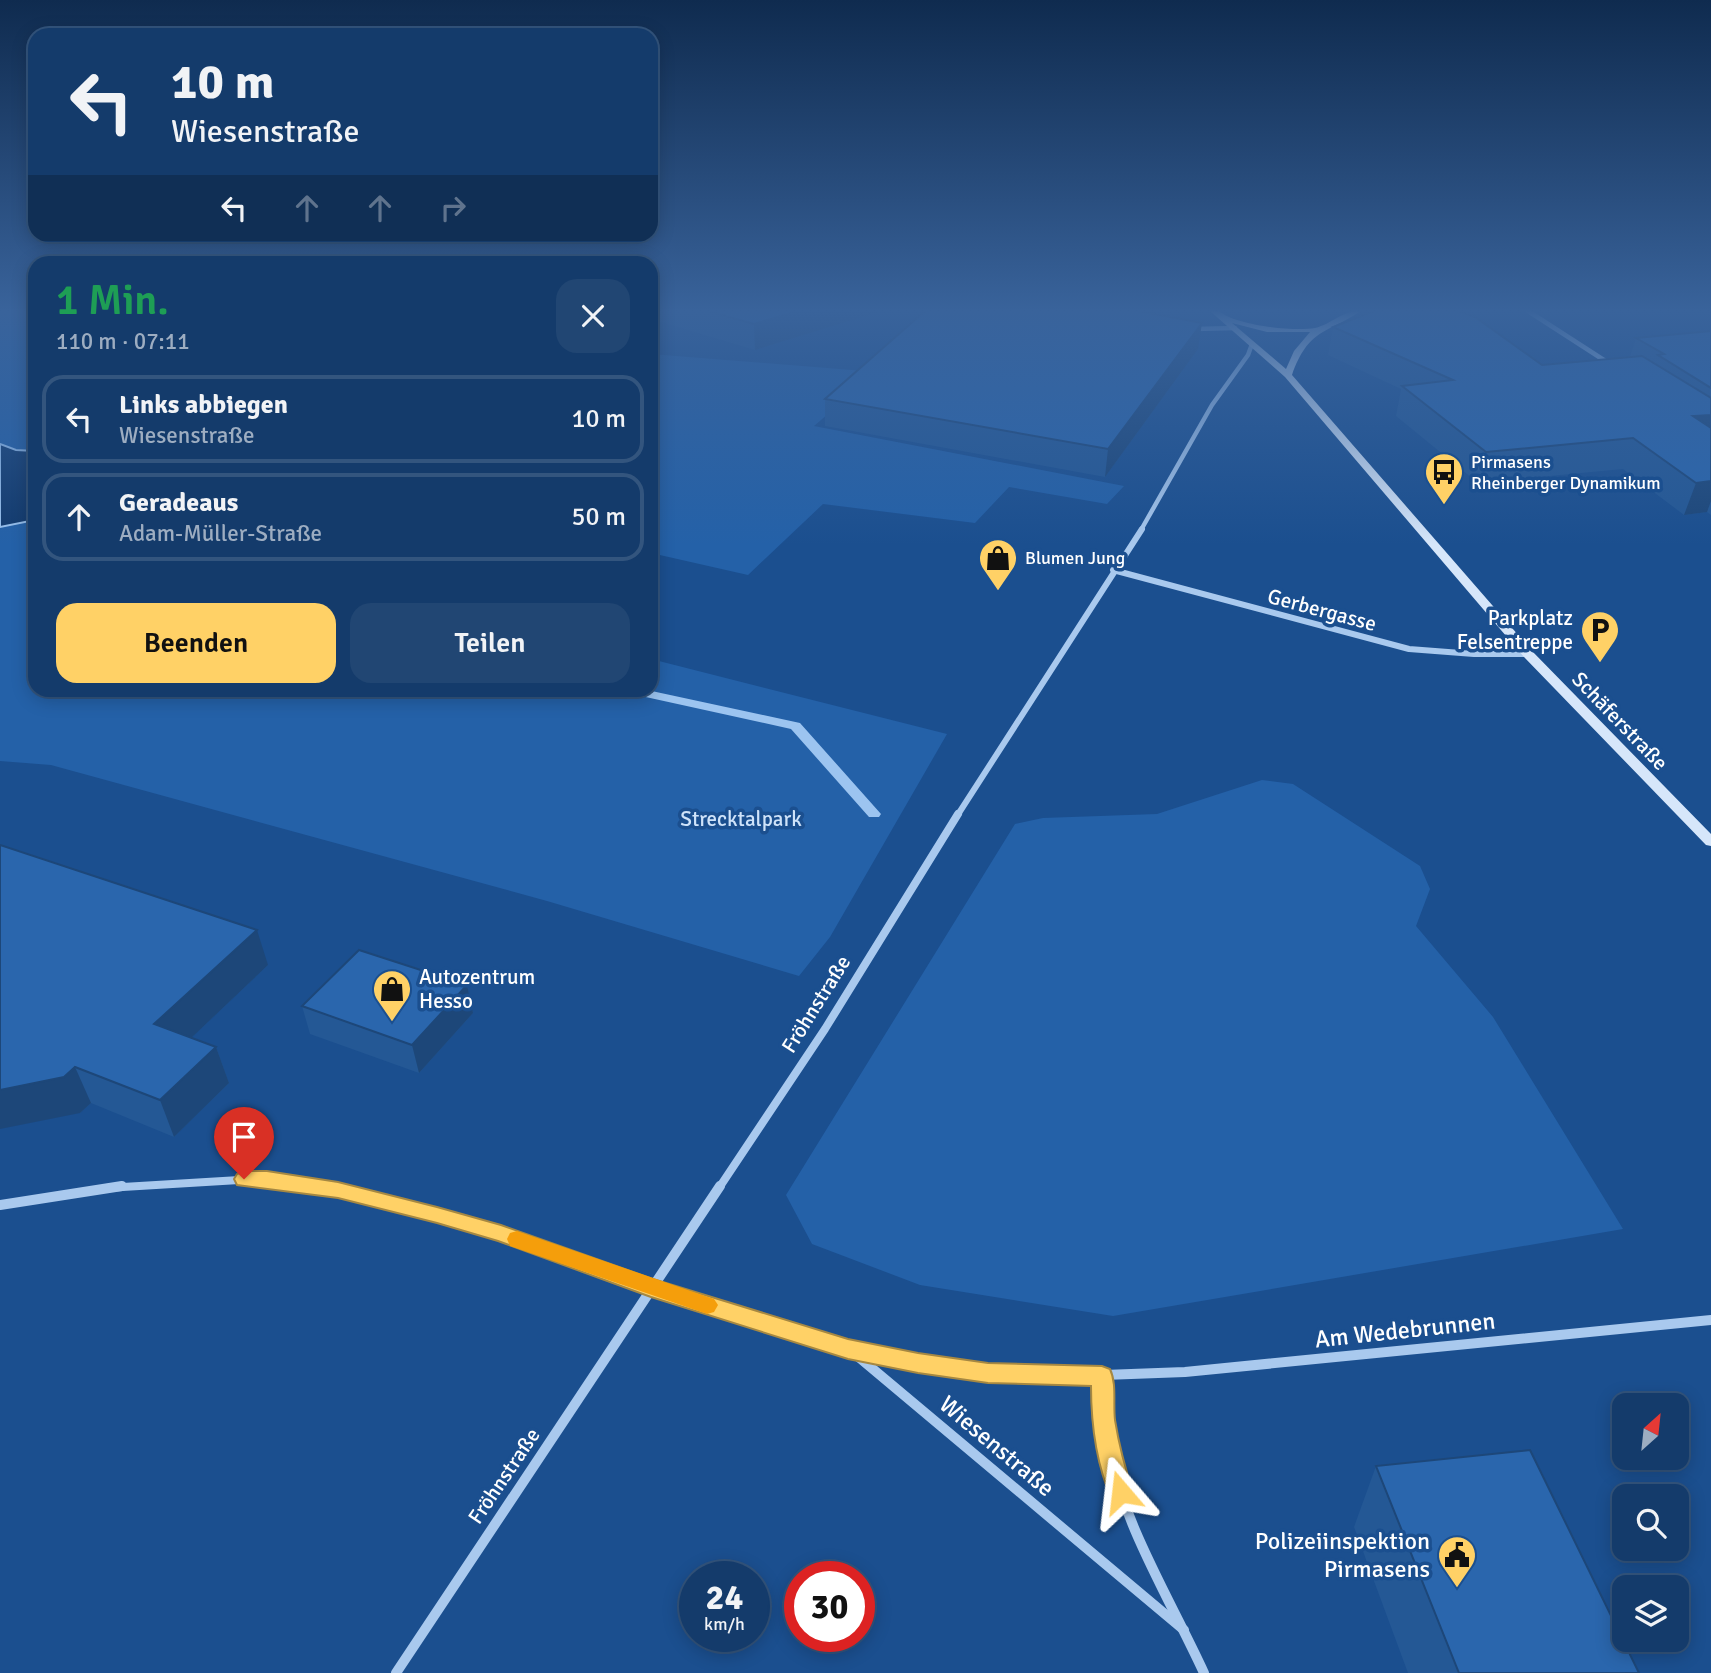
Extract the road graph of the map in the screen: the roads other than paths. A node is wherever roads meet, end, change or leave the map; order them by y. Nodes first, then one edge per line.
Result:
1 (1223, 389) edge
2 (1300, 389) edge
3 (1113, 570) junction
4 (1528, 654) junction
5 (1711, 842) edge
6 (0, 1205) edge
7 (651, 1288) junction
8 (1711, 1320) edge
9 (848, 1349) junction
10 (1102, 1376) junction
11 (1184, 1630) junction
12 (396, 1673) edge
13 (1203, 1673) edge

1 - 3 street, Fröhnstraße
2 - 4 main road, Schäferstraße
3 - 4 street, Gerbergasse
3 - 7 street, Fröhnstraße
4 - 5 main road, Schäferstraße
6 - 7 street, Wiesenstraße
7 - 9 street, Wiesenstraße
7 - 12 street, Fröhnstraße
8 - 10 street, Am Wedebrunnen
9 - 10 street, Wiesenstraße
9 - 11 street, Wiesenstraße
10 - 11 street, Wiesenstraße
11 - 13 street, Wiesenstraße

